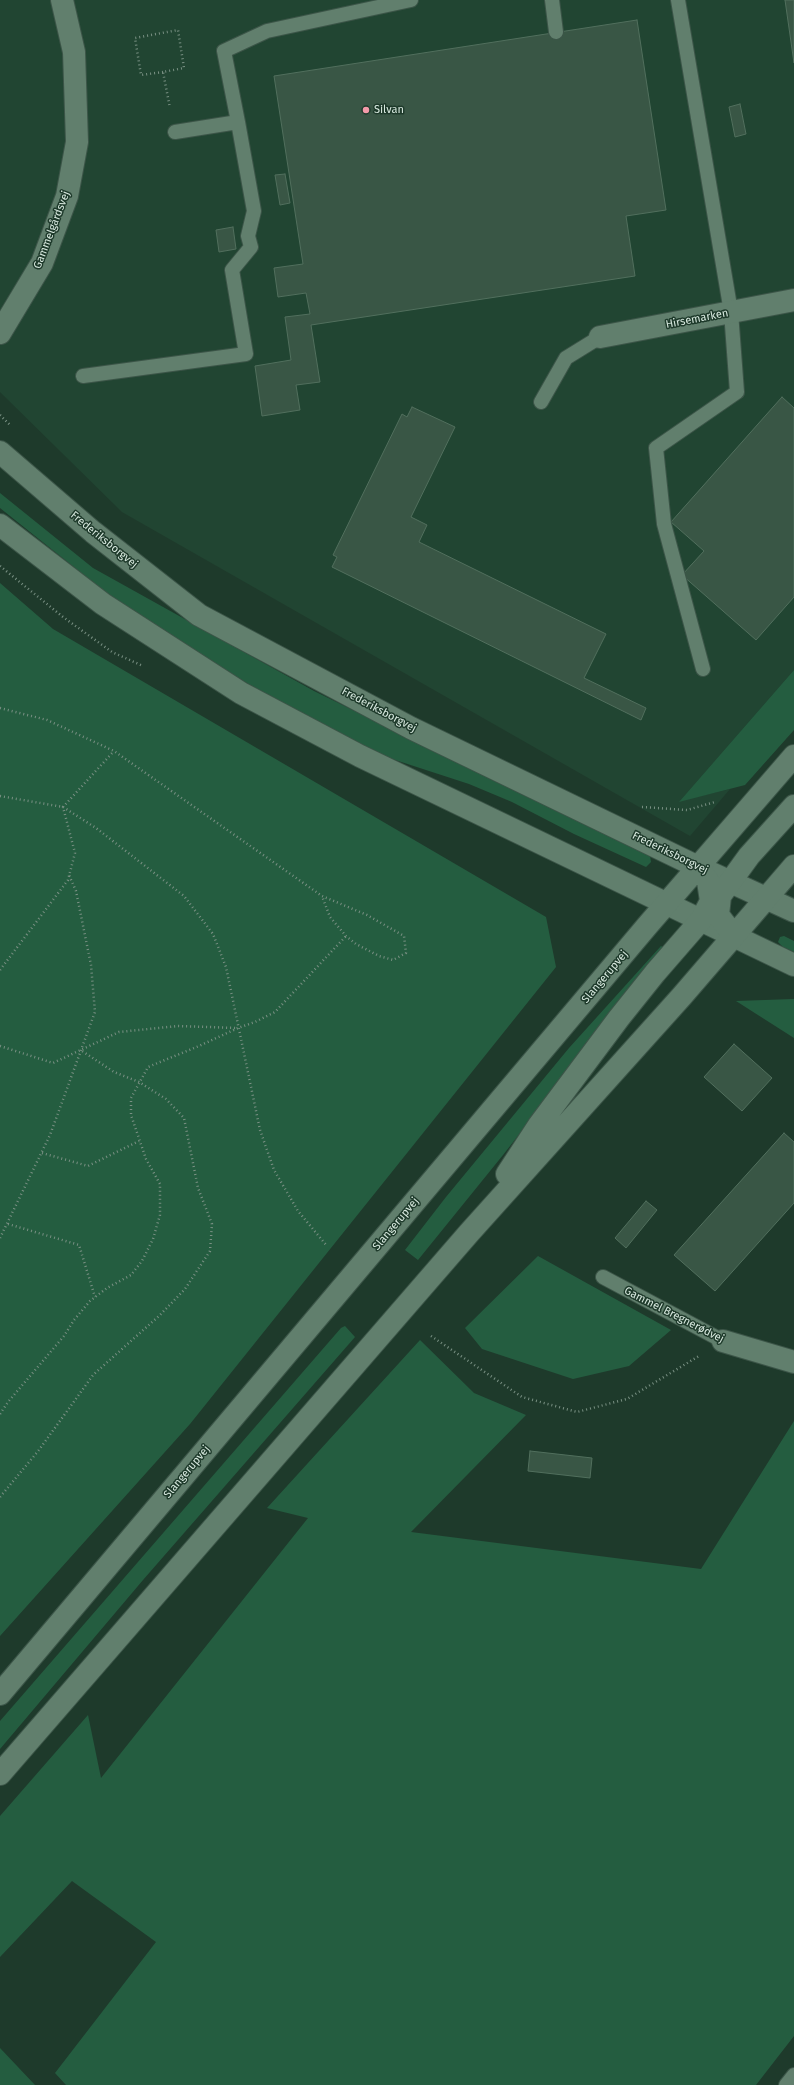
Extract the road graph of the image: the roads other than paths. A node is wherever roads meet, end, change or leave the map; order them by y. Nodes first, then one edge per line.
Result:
1 (62, 0) edge
2 (411, 0) edge
3 (552, 0) edge
4 (678, 0) edge
5 (556, 32) dead end
6 (238, 122) junction
7 (175, 132) road end
8 (794, 300) edge
9 (731, 312) junction
10 (0, 333) edge
11 (600, 337) joint
12 (83, 376) dead end
13 (541, 402) dead end
14 (0, 452) edge
15 (0, 524) edge
16 (703, 670) dead end
17 (794, 756) edge
18 (794, 806) edge
19 (794, 866) edge
20 (698, 867) junction
21 (729, 881) junction
22 (767, 898) junction
23 (668, 904) junction
24 (794, 910) edge
25 (701, 920) junction
26 (734, 936) junction
27 (794, 965) edge
28 (469, 1233) junction
29 (603, 1276) dead end
30 (723, 1341) joint
31 (794, 1362) edge
32 (0, 1694) edge
33 (0, 1774) edge
34 (794, 2075) edge
35 (786, 2085) edge

1 - 10 main road, Gammelgårdsvej
2 - 6 lane
3 - 5 lane
4 - 9 lane
6 - 7 lane
6 - 12 lane
8 - 9 main road, Hirsemarken
9 - 11 main road, Hirsemarken
9 - 16 lane
11 - 13 lane
14 - 20 main road, Frederiksborgvej
15 - 23 main road
17 - 20 main road, Slangerupvej
18 - 21 main road
19 - 22 main road
20 - 21 main road, Frederiksborgvej
20 - 23 main road, Slangerupvej
20 - 25 main road
21 - 22 main road, Frederiksborgvej
21 - 26 main road
22 - 24 main road, Frederiksborgvej
22 - 26 main road
23 - 25 main road
23 - 32 main road, Slangerupvej
25 - 26 main road
25 - 28 main road
26 - 27 main road
26 - 28 main road
28 - 33 main road
29 - 30 lane, Gammel Bregnerødvej
30 - 31 main road, Gammel Bregnerødvej
34 - 35 lane

